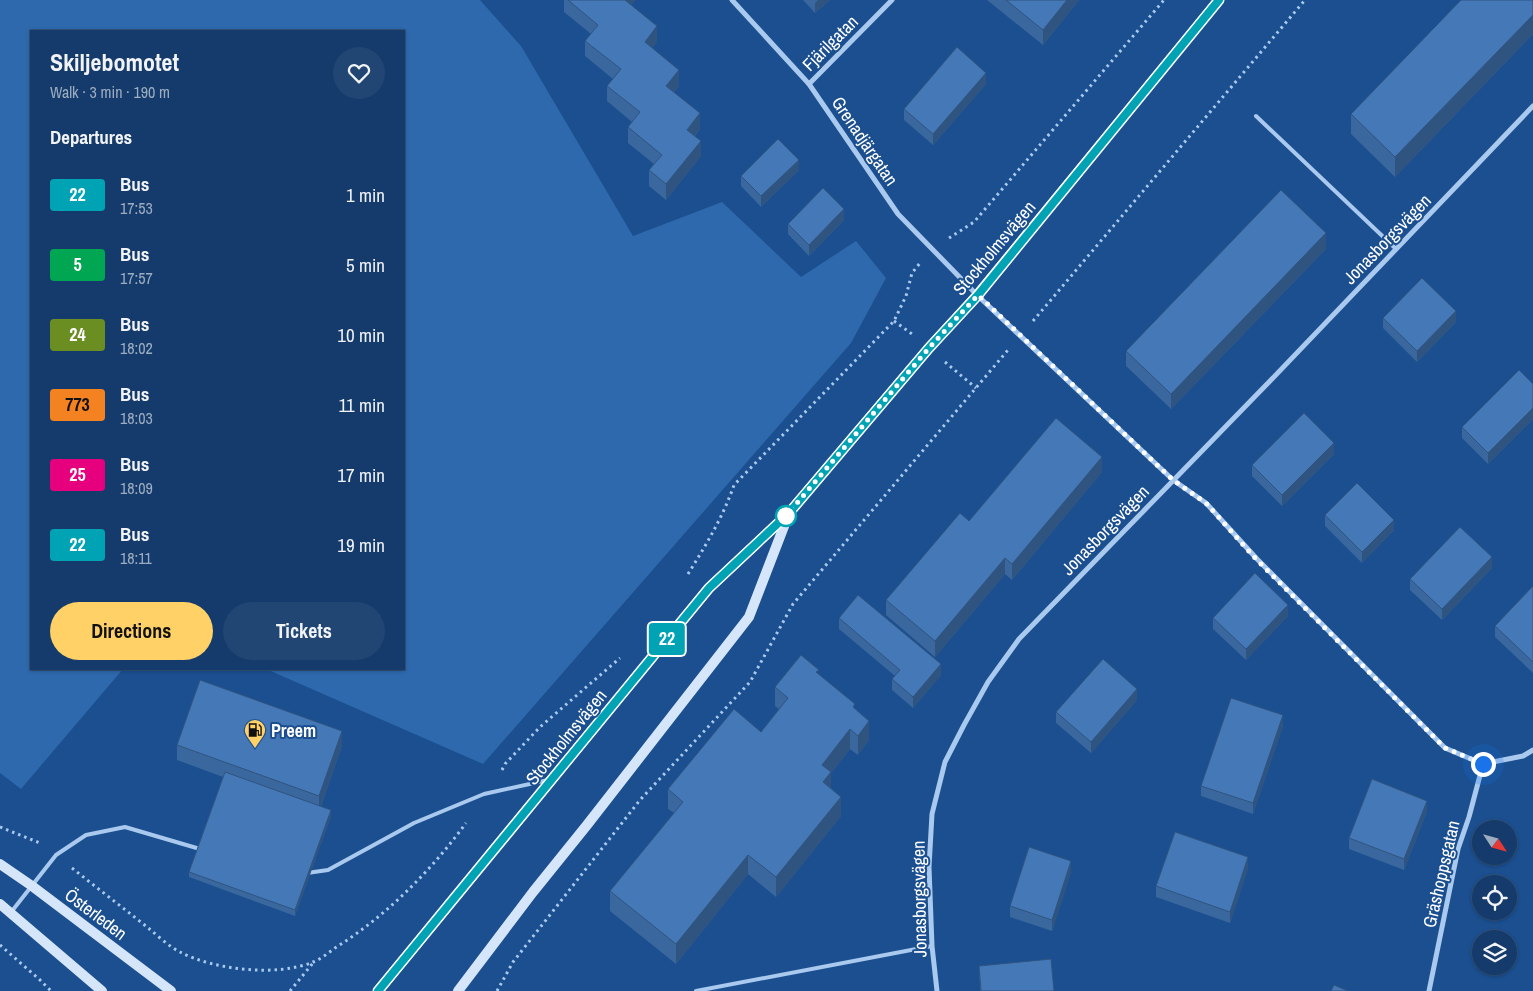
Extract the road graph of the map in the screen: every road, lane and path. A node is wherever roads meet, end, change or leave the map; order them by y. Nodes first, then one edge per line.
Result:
1 (732, 0) edge
2 (892, 0) edge
3 (1164, 0) edge
4 (1219, 0) edge
5 (1305, 0) edge
6 (809, 84) junction
7 (1533, 106) edge
8 (1256, 116) dead end
9 (933, 249) junction
10 (1396, 249) junction
11 (978, 295) junction
12 (1020, 336) junction
13 (1173, 480) junction
14 (789, 513) junction
15 (686, 577) dead end
16 (623, 655) dead end
17 (1533, 750) edge
18 (1483, 764) junction
19 (552, 779) junction
20 (488, 794) junction
21 (0, 827) edge
22 (201, 849) edge
23 (56, 855) junction
24 (0, 864) edge
25 (299, 874) edge
26 (32, 886) junction
27 (0, 904) edge
28 (10, 913) junction
29 (0, 945) edge
30 (932, 946) junction
31 (313, 962) junction
32 (459, 990) edge
33 (51, 991) edge
34 (102, 991) edge
35 (171, 991) edge
36 (290, 991) edge
37 (378, 991) edge
38 (497, 991) edge
39 (696, 991) edge
40 (937, 991) edge
41 (1429, 991) edge

1 - 6 street, Grenadjärgatan
2 - 6 street, Fjärilgatan
3 - 9 path
4 - 11 main road, Stockholmsvägen
5 - 12 path
6 - 9 street, Grenadjärgatan
7 - 10 street, Jonasborgsvägen
8 - 10 lane
9 - 11 street, Grenadjärgatan
9 - 15 path
10 - 13 street, Jonasborgsvägen
11 - 12 street, Grenadjärgatan
11 - 14 main road, Stockholmsvägen
12 - 13 street, Grenadjärgatan
12 - 38 path
13 - 18 street, Grenadjärgatan
13 - 30 street, Jonasborgsvägen
14 - 19 main road, Stockholmsvägen
14 - 32 main road, Stockholmsvägen
16 - 20 path
17 - 18 street
18 - 41 street, Gräshoppsgatan
19 - 20 lane
19 - 37 main road, Stockholmsvägen
20 - 25 lane
20 - 31 path
21 - 23 path
22 - 23 lane
23 - 26 lane
23 - 31 path
24 - 26 main road, Österleden
26 - 28 lane
26 - 35 main road, Österleden
27 - 28 main road
28 - 34 main road
29 - 33 path
30 - 39 lane
30 - 40 street, Jonasborgsvägen
31 - 36 path

